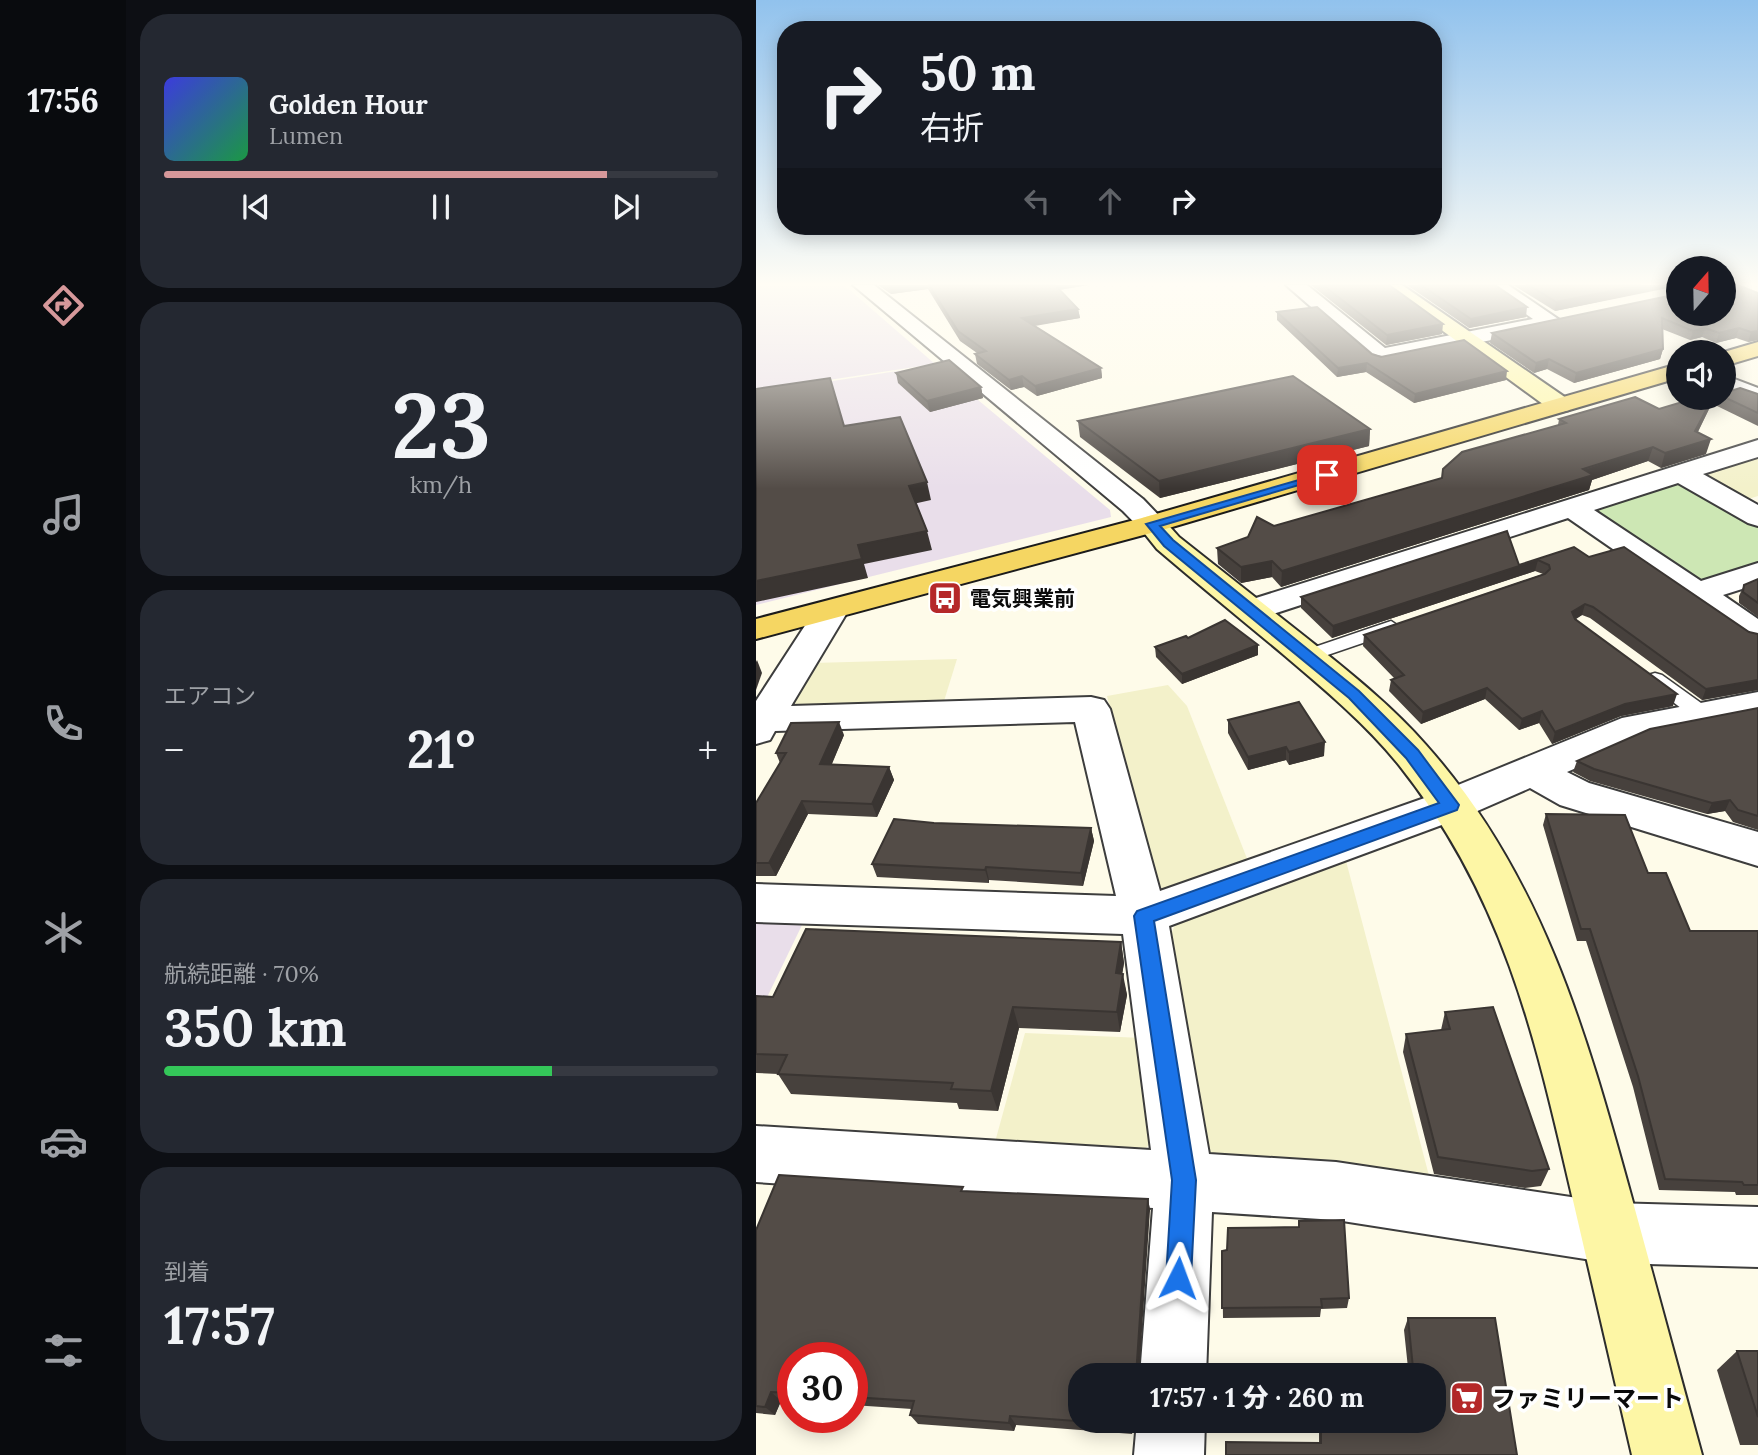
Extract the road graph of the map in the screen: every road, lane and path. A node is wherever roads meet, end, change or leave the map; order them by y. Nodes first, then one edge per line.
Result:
1 (946, 353) edge
2 (1377, 353) edge
3 (1396, 353) edge
4 (1485, 353) edge
5 (1666, 374) edge
6 (1736, 387) edge
7 (1758, 397) edge
8 (1560, 404) junction
9 (1758, 448) edge
10 (1681, 473) junction
11 (1570, 507) junction
12 (1758, 517) edge
13 (1152, 524) junction
14 (1758, 573) edge
15 (1698, 593) junction
16 (1252, 610) junction
17 (831, 611) junction
18 (1409, 621) edge
19 (756, 629) edge
20 (1758, 634) edge
21 (1307, 656) junction
22 (1635, 664) edge
23 (1739, 713) edge
24 (760, 725) edge
25 (1530, 770) junction
26 (1451, 805) junction
27 (1753, 857) edge
28 (756, 903) edge
29 (1144, 916) junction
30 (756, 1154) edge
31 (1184, 1180) junction
32 (1611, 1233) junction
33 (1758, 1237) edge
34 (1174, 1363) edge
35 (1170, 1433) edge
36 (1169, 1455) edge
37 (1667, 1455) edge

1 - 13 street
2 - 3 street
4 - 8 street
5 - 8 main road
6 - 7 street
8 - 13 main road
9 - 10 street
10 - 11 street
10 - 12 street
11 - 15 street
11 - 16 street
13 - 16 street
13 - 17 main road
14 - 15 street
15 - 20 street
16 - 21 street
17 - 19 main road
17 - 24 street
18 - 21 lane
21 - 26 street
22 - 23 lane
23 - 25 street
24 - 29 street
25 - 26 street
25 - 27 street
26 - 29 street
26 - 32 street
28 - 29 street
29 - 31 street
30 - 31 street
31 - 32 street
31 - 34 street
32 - 33 street
32 - 37 street
35 - 36 street

